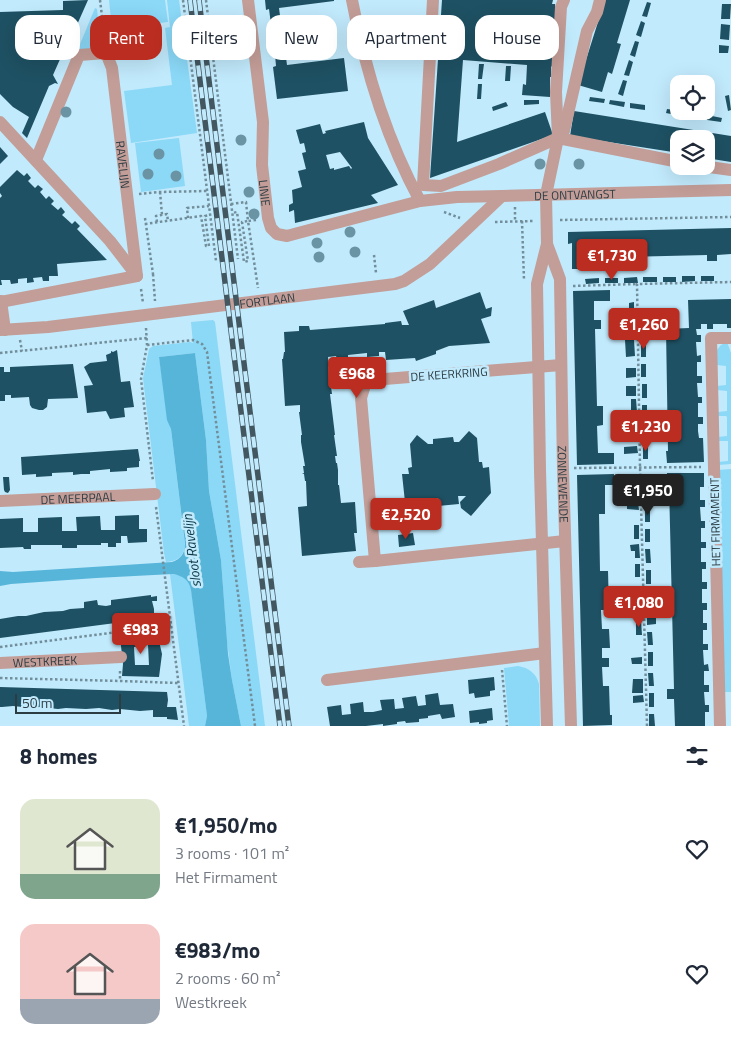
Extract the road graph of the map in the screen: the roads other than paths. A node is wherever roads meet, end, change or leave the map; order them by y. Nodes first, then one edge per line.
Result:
1 (248, 0) edge
2 (352, 0) edge
3 (433, 0) edge
4 (564, 0) edge
5 (600, 0) edge
6 (0, 122) edge
7 (558, 138) junction
8 (36, 160) junction
9 (670, 160) edge
10 (715, 168) edge
11 (731, 170) edge
12 (423, 185) junction
13 (731, 190) edge
14 (546, 195) junction
15 (502, 196) junction
16 (420, 201) junction
17 (547, 244) junction
18 (138, 276) junction
19 (1, 302) edge
20 (3, 330) edge
21 (731, 338) edge
22 (561, 365) junction
23 (538, 367) junction
24 (155, 494) road end
25 (0, 501) edge
26 (565, 542) junction
27 (542, 544) junction
28 (375, 560) junction
29 (359, 562) dead end
30 (546, 653) junction
31 (121, 657) road end
32 (0, 663) edge
33 (327, 680) dead end
34 (547, 726) edge
35 (571, 726) edge
36 (720, 726) edge

1 - 16 street, LINIE
2 - 16 street
3 - 12 street
4 - 7 street
5 - 7 street
6 - 8 street
7 - 9 street
7 - 12 street
7 - 14 street
8 - 18 street
8 - 18 street, RAVELIJN
10 - 11 street
12 - 16 street
13 - 14 street, DE ONTVANGST
14 - 15 street, DE ONTVANGST
14 - 17 street, ZONNEWENDE
15 - 16 street, DE ONTVANGST
15 - 20 street, FORTLAAN
17 - 22 street, ZONNEWENDE
17 - 23 street, ZONNEWENDE
18 - 19 street
19 - 20 street
21 - 36 street, HET FIRMAMENT
22 - 23 street, DE KEERKRING
22 - 26 street, ZONNEWENDE
23 - 27 street, ZONNEWENDE
23 - 28 street, DE KEERKRING
24 - 25 street, DE MEERPAAL
26 - 27 street
26 - 35 street, ZONNEWENDE
27 - 28 street
27 - 30 street, ZONNEWENDE
28 - 29 street
30 - 33 street
30 - 34 street, ZONNEWENDE
31 - 32 street, WESTKREEK

